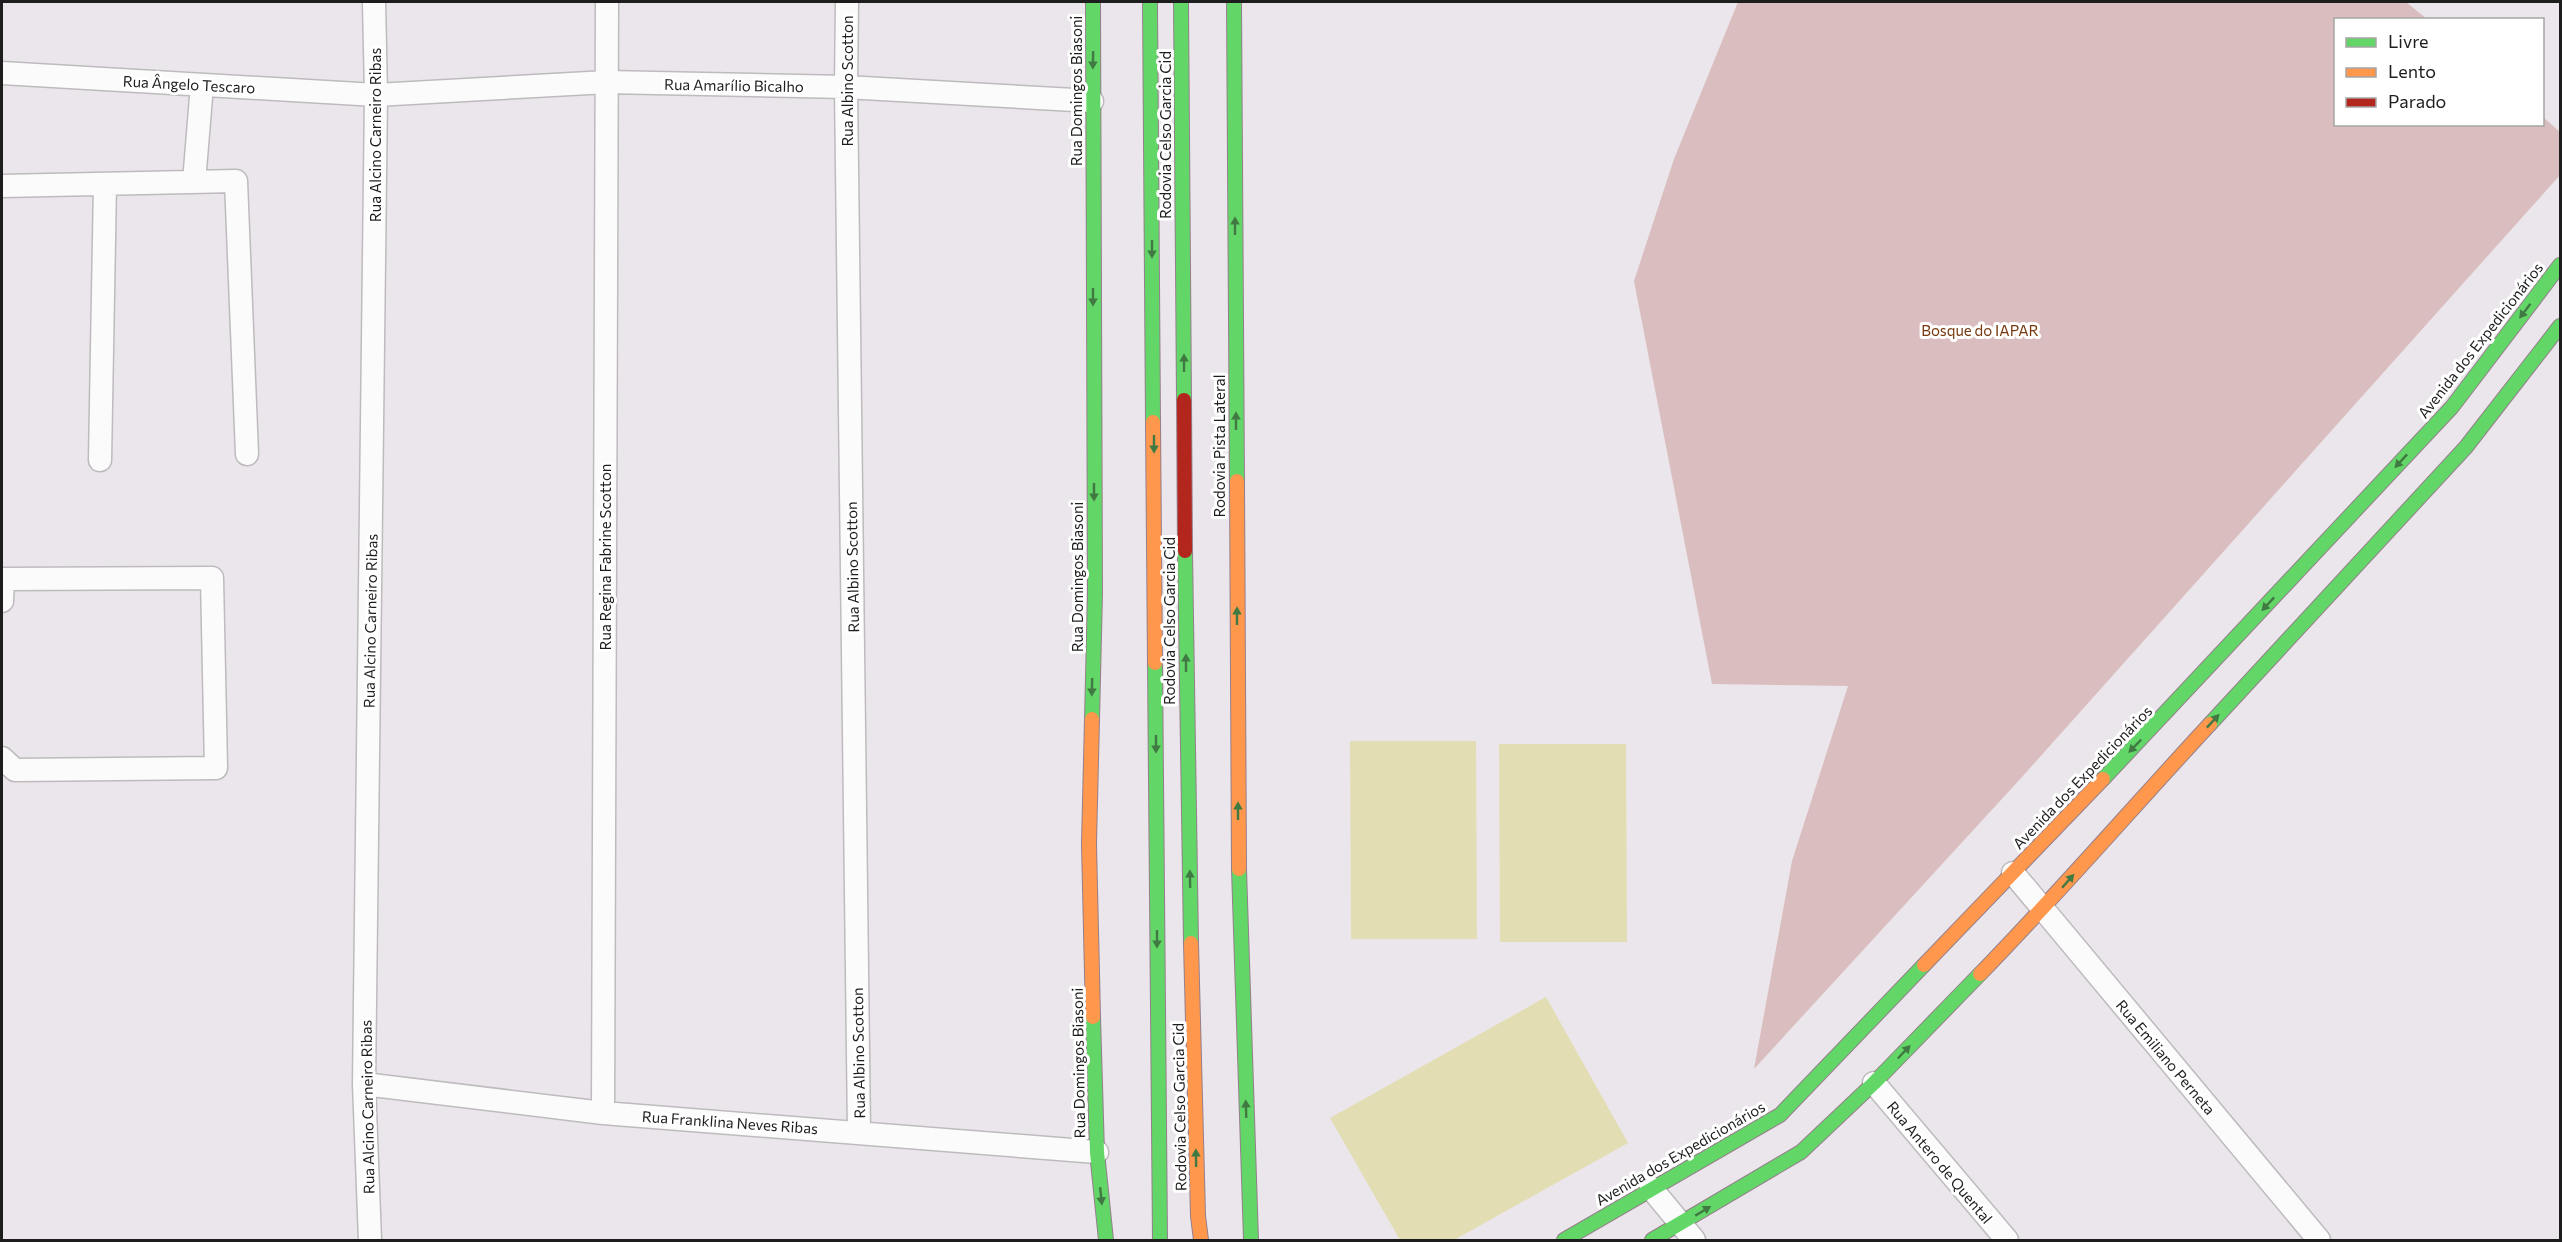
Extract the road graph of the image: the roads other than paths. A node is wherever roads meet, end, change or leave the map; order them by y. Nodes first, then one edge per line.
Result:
1 (374, 2) edge
2 (607, 2) edge
3 (847, 2) edge
4 (1093, 2) edge
5 (1150, 2) edge
6 (1181, 2) edge
7 (1234, 2) edge
8 (2, 73) edge
9 (606, 82) junction
10 (202, 85) junction
11 (846, 87) junction
12 (376, 95) junction
13 (1092, 101) junction
14 (194, 182) junction
15 (105, 183) junction
16 (2, 186) edge
17 (2560, 265) edge
18 (2560, 326) edge
19 (247, 454) dead end
20 (100, 460) dead end
21 (2, 602) edge
22 (2, 758) edge
23 (2013, 873) junction
24 (2043, 909) junction
25 (1874, 1083) junction
26 (364, 1084) junction
27 (603, 1113) junction
28 (859, 1132) junction
29 (1097, 1152) junction
30 (1651, 1188) junction
31 (1687, 1233) edge
32 (1251, 1235) edge
33 (370, 1240) edge
34 (1106, 1240) edge
35 (1160, 1240) edge
36 (1201, 1240) edge
37 (1564, 1240) edge
38 (1652, 1240) edge
39 (2007, 1240) edge
40 (2319, 1240) edge

1 - 12 street, Rua Alcino Carneiro Ribas
2 - 9 street, Rua Regina Fabrine Scotton
3 - 11 street, Rua Albino Scotton
4 -> 13 main road, Rua Domingos Biasoni
5 -> 35 main road, Rodovia Celso Garcia Cid
36 -> 6 main road, Rodovia Celso Garcia Cid
32 -> 7 main road, Rodovia Pista Lateral
8 - 10 street, Rua Ângelo Tescaro
9 - 11 street, Rua Amarílio Bicalho
9 - 12 street, Rua Amarílio Bicalho
9 - 27 street, Rua Regina Fabrine Scotton
10 - 12 street, Rua Ângelo Tescaro
10 - 14 street
11 - 13 street, Rua Amarílio Bicalho
11 - 28 street, Rua Albino Scotton
12 - 26 street, Rua Alcino Carneiro Ribas
13 -> 29 main road, Rua Domingos Biasoni
14 - 15 street
14 - 19 street
15 - 16 street
15 - 20 street
17 -> 23 main road, Avenida dos Expedicionários
24 -> 18 main road
21 - 22 street
23 - 24 street, Rua Emiliano Perneta
23 - 30 main road, Avenida dos Expedicionários
25 -> 24 main road
24 - 40 street, Rua Emiliano Perneta
31 -> 25 main road
25 - 39 street, Rua Antero de Quental
26 - 27 street, Rua Franklina Neves Ribas
26 - 33 street, Rua Alcino Carneiro Ribas
27 - 28 street, Rua Franklina Neves Ribas
28 - 29 street, Rua Franklina Neves Ribas
29 -> 34 main road
30 - 31 street
30 - 37 main road, Avenida dos Expedicionários
31 - 38 main road

